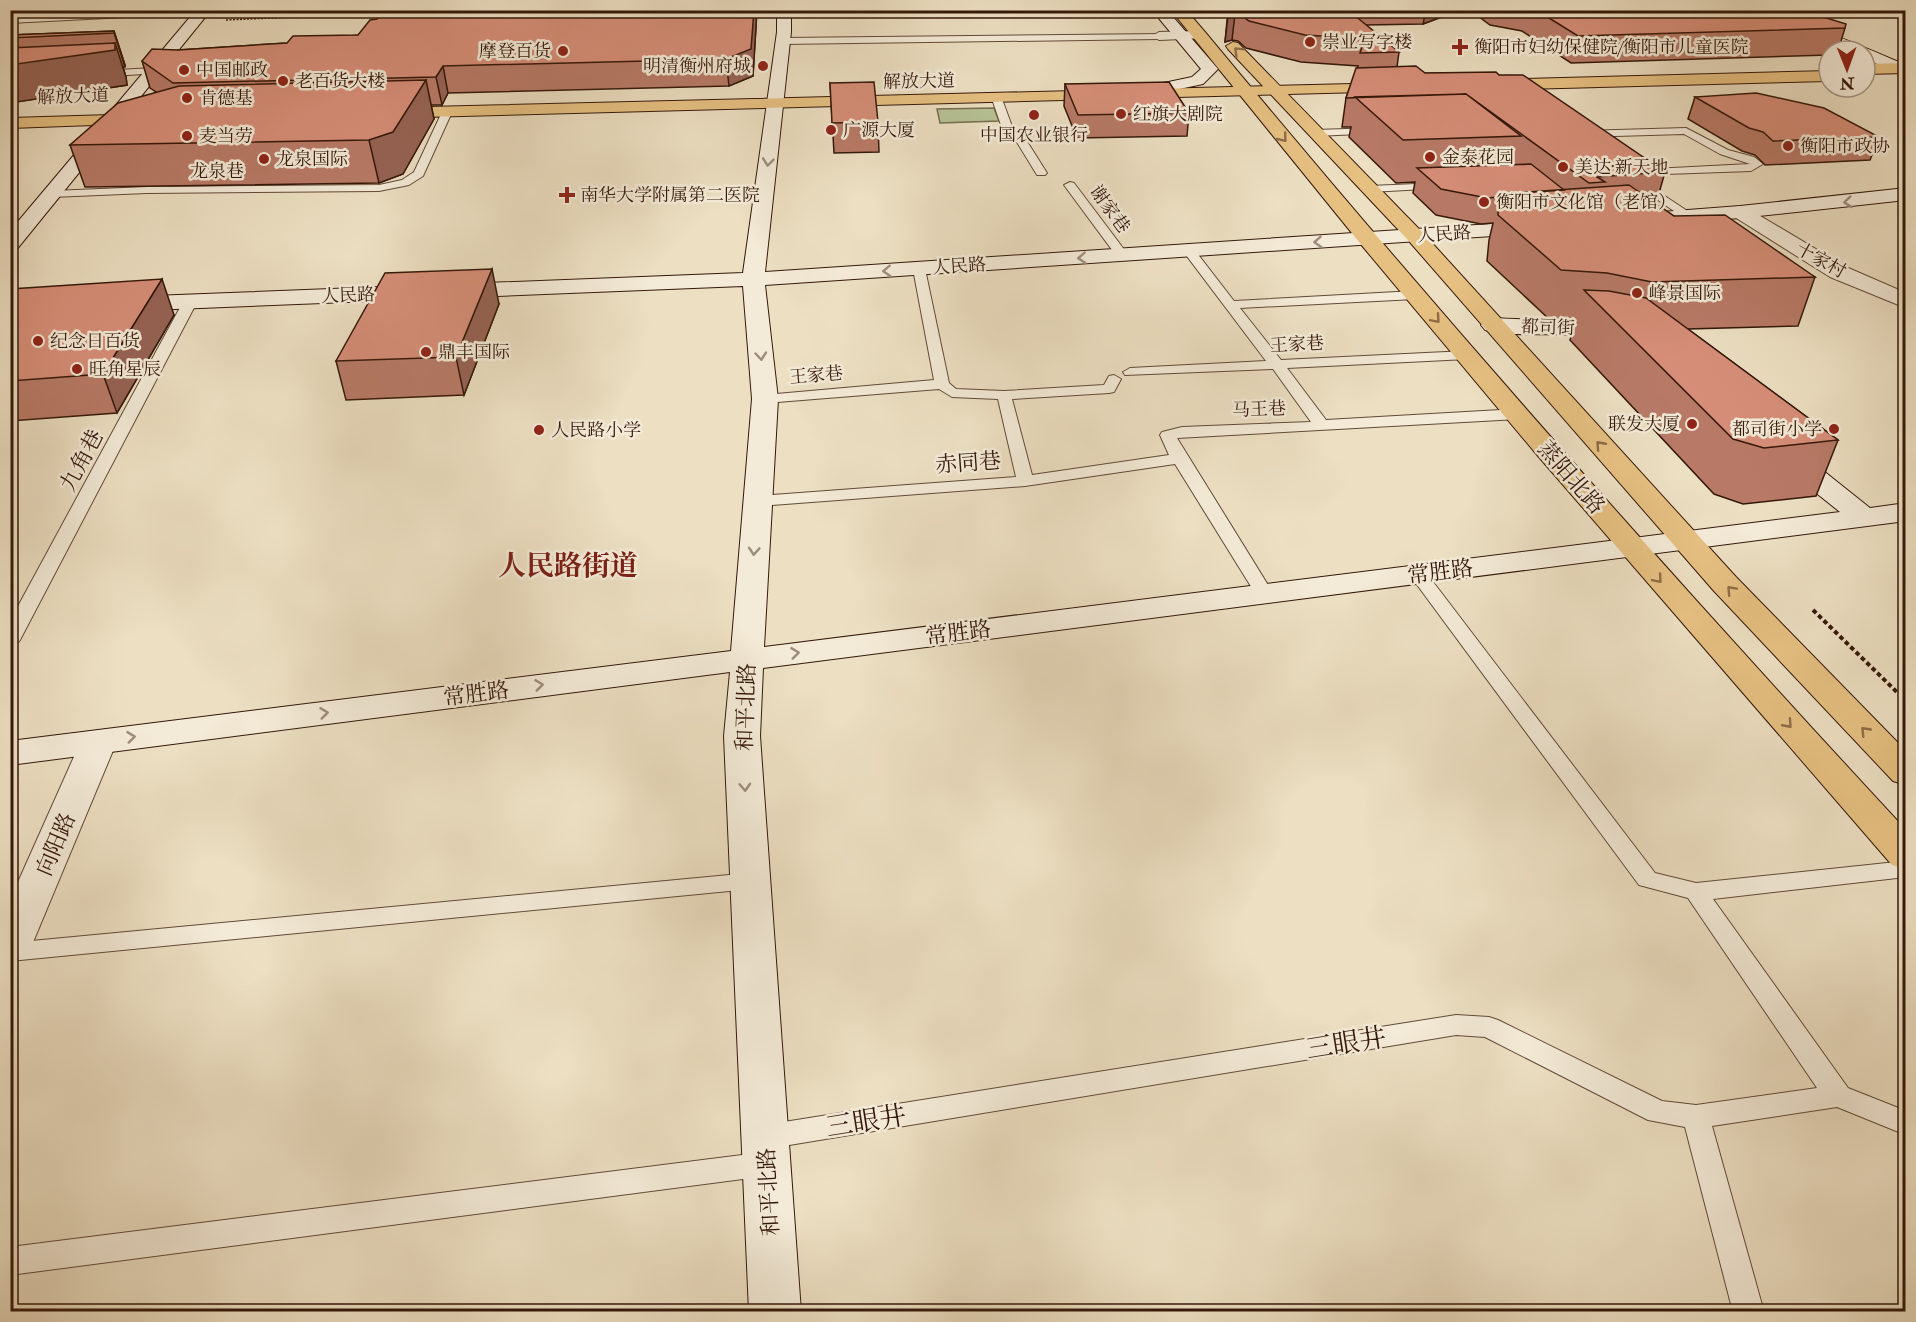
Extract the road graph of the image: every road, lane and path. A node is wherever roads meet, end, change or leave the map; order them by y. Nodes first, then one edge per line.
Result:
1 (784, 10) edge
2 (1159, 10) edge
3 (1178, 10) edge
4 (1736, 10) edge
5 (387, 13) edge
6 (201, 14) edge
7 (10, 21) edge
8 (1200, 34) junction
9 (1181, 35) junction
10 (1222, 35) dead end
11 (1159, 36) joint
12 (1827, 39) edge
13 (783, 41) junction
14 (1877, 59) edge
15 (1877, 69) edge
16 (1817, 70) edge
17 (1904, 70) edge
18 (154, 71) junction
19 (1877, 73) edge
20 (83, 75) edge
21 (1817, 76) edge
22 (1410, 84) edge
23 (1501, 85) junction
24 (1165, 87) junction
25 (1259, 88) junction
26 (1516, 96) edge
27 (997, 99) junction
28 (775, 100) junction
29 (447, 112) junction
30 (157, 116) edge
31 (10, 117) edge
32 (116, 117) junction
33 (10, 123) edge
34 (1392, 130) edge
35 (1316, 133) junction
36 (1590, 147) edge
37 (1041, 173) dead end
38 (1070, 185) dead end
39 (1447, 186) edge
40 (1370, 189) junction
41 (52, 194) junction
42 (1905, 195) edge
43 (1740, 212) junction
44 (1688, 216) junction
45 (1633, 220) edge
46 (1556, 226) edge
47 (1415, 236) junction
48 (13, 239) edge
49 (1367, 239) junction
50 (1190, 251) junction
51 (1122, 255) junction
52 (919, 269) junction
53 (753, 279) junction
54 (1416, 295) junction
55 (1905, 301) edge
56 (190, 302) junction
57 (100, 305) edge
58 (1231, 305) junction
59 (1493, 325) junction
60 (1640, 341) edge
61 (1467, 355) junction
62 (1277, 365) junction
63 (1130, 372) dead end
64 (1114, 379) dead end
65 (942, 384) junction
66 (1004, 395) junction
67 (765, 399) junction
68 (1518, 414) junction
69 (1319, 425) junction
70 (1771, 444) edge
71 (1180, 458) junction
72 (1025, 481) junction
73 (757, 501) junction
74 (1905, 512) edge
75 (1864, 517) junction
76 (1685, 540) junction
77 (1631, 546) junction
78 (1418, 574) junction
79 (1264, 593) junction
80 (1813, 610) dead end
81 (10, 640) edge
82 (747, 659) junction
83 (1905, 701) edge
84 (99, 741) junction
85 (10, 753) edge
86 (1905, 773) edge
87 (1905, 855) edge
88 (1905, 869) edge
89 (750, 881) junction
90 (1696, 892) junction
91 (10, 949) edge
92 (1838, 1096) junction
93 (1696, 1118) junction
94 (1905, 1123) edge
95 (765, 1151) junction
96 (10, 1261) edge
97 (775, 1311) edge
98 (1749, 1311) edge

1 - 13 street, 和平北路
2 - 9 street
3 - 8 main road
4 - 12 street
5 - 6 path
6 - 7 lane
6 - 18 street
8 - 9 street
8 - 25 main road
9 - 11 street
9 - 24 street
25 -> 10 main road
11 - 13 lane
13 - 28 street, 和平北路
14 - 17 street
15 - 17 main road
16 - 23 main road
17 - 19 main road
18 - 20 lane
18 - 32 street
21 - 23 main road
22 - 25 main road, 解放大道
23 - 26 lane
24 - 25 main road, 解放大道
24 - 28 main road, 解放大道
25 - 27 main road, 解放大道
25 - 35 main road, 蒸阳北路
25 -> 49 main road, 蒸阳北路
27 - 28 main road, 解放大道
27 - 37 lane
28 - 29 main road, 解放大道
28 - 29 main road, 解放大道
28 -> 53 street, 和平北路
29 - 41 lane, 龙泉巷
30 - 32 main road, 解放大道
31 - 32 main road, 解放大道
32 - 33 main road, 解放大道
32 - 41 street
34 - 35 lane
35 - 40 main road, 蒸阳北路
36 - 44 lane
38 - 51 lane, 谢家巷
39 - 40 lane
40 - 47 main road, 蒸阳北路
41 - 48 street
42 -> 43 street
43 - 44 street
43 - 55 street, 十家村
44 - 45 street
46 - 47 street, 人民路
47 - 49 street, 人民路
47 - 59 main road, 蒸阳北路
49 -> 50 street, 人民路
49 - 54 main road, 蒸阳北路
50 - 51 street, 人民路
50 - 58 lane, 马王巷
51 -> 52 street, 人民路
52 -> 53 street, 人民路
52 - 65 lane
53 - 56 street, 人民路
53 -> 67 street, 和平北路
54 - 58 lane
54 -> 61 main road, 蒸阳北路
56 - 57 street, 人民路
56 - 81 lane, 九角巷
58 - 62 lane, 马王巷
59 - 60 street, 都司街
76 -> 59 main road, 蒸阳北路
61 - 62 lane, 王家巷
61 - 68 main road, 蒸阳北路
62 - 63 lane, 王家巷
62 - 69 lane, 马王巷
64 - 66 lane, 王家巷
65 - 66 lane, 王家巷
65 - 67 lane, 王家巷
66 - 72 lane
67 - 73 street, 和平北路
68 - 69 lane
68 - 77 main road, 蒸阳北路
69 - 71 lane, 马王巷
70 - 75 street
71 - 72 lane, 赤同巷
71 - 79 lane, 马王巷
72 - 73 lane, 赤同巷
73 -> 82 street, 和平北路
74 - 75 street, 常胜路
75 - 76 street, 常胜路
76 - 77 street, 常胜路
86 -> 76 main road, 蒸阳北路
77 - 78 street, 常胜路
77 -> 87 main road, 蒸阳北路
78 - 79 street, 常胜路
78 - 90 lane
82 -> 79 street, 常胜路
80 - 83 path
84 -> 82 street, 常胜路
82 -> 89 street, 和平北路
84 - 85 street, 常胜路
84 - 91 street, 向阳路
88 - 90 lane
89 - 91 lane
89 - 95 street, 和平北路
90 - 92 lane
92 - 93 lane, 三眼井
92 - 94 lane
93 - 95 lane, 三眼井
93 - 98 lane
95 - 96 lane, 三眼井
95 - 97 street, 和平北路

